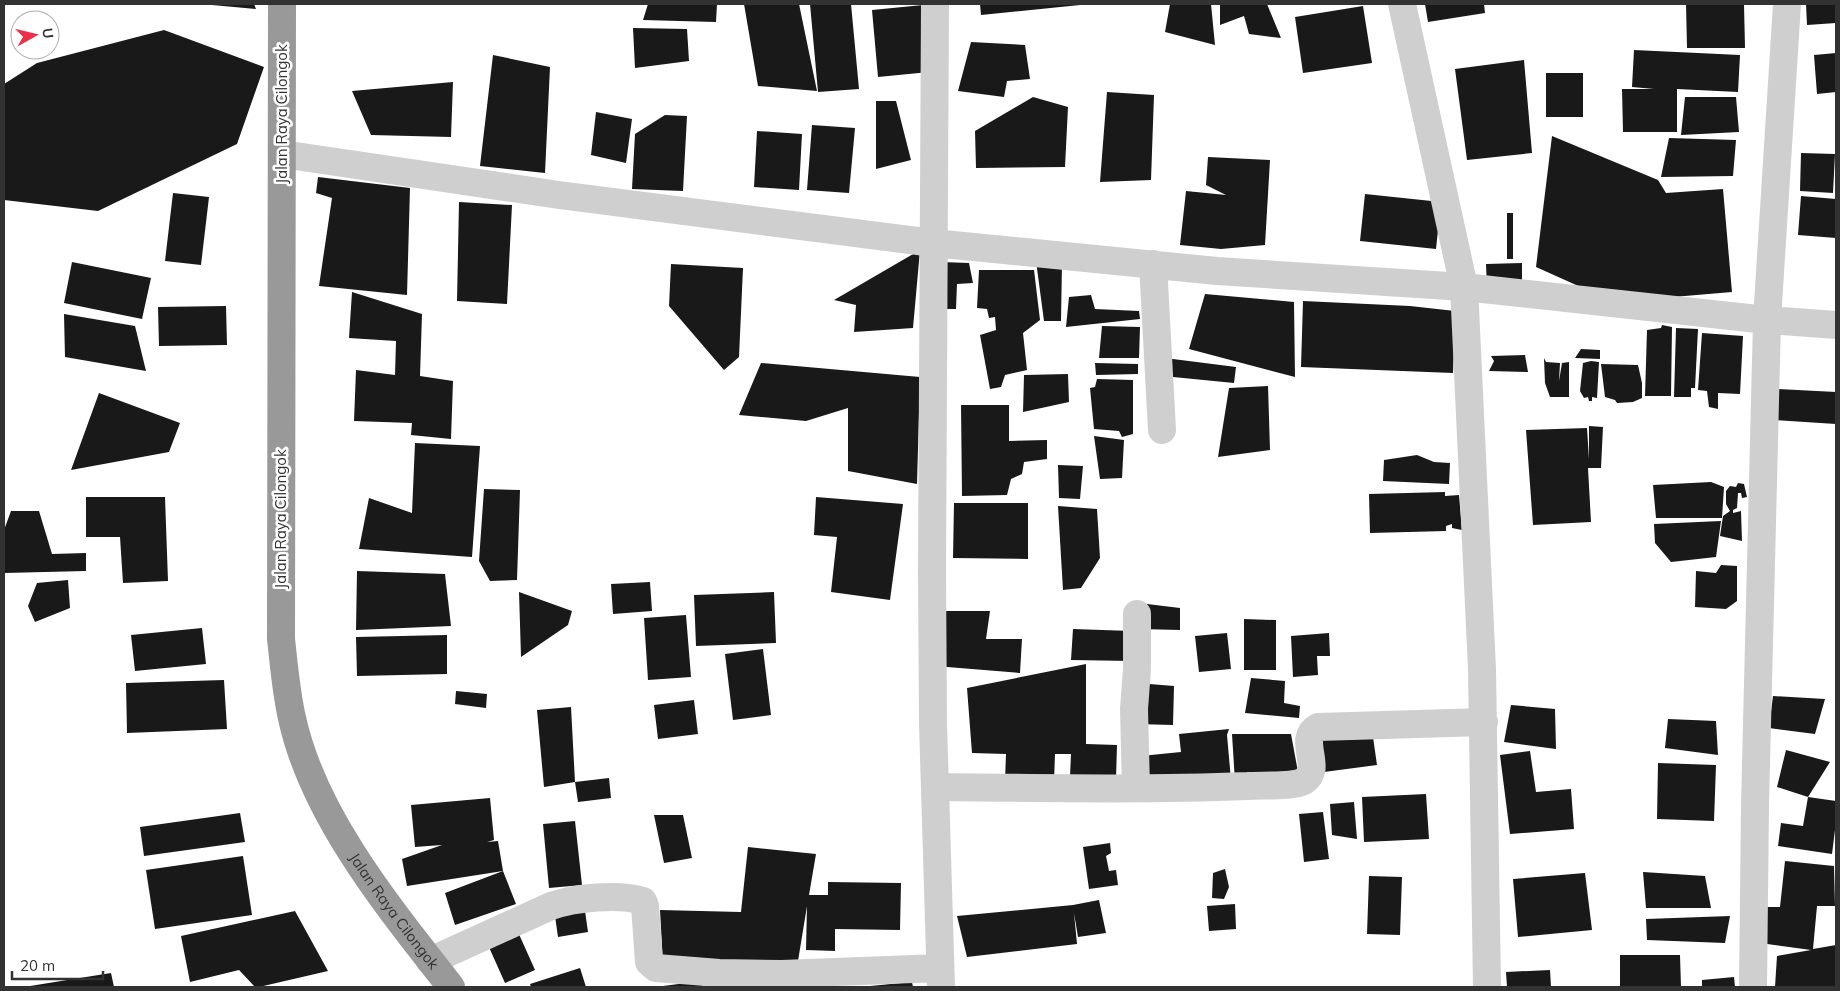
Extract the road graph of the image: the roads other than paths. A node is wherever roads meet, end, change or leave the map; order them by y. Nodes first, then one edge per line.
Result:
1 (282, 4) edge
2 (935, 4) edge
3 (1402, 4) edge
4 (1787, 4) edge
5 (282, 154) junction
6 (933, 243) junction
7 (1153, 264) junction
8 (1464, 287) junction
9 (1767, 320) junction
10 (1836, 325) edge
11 (1162, 430) dead end
12 (1137, 614) dead end
13 (1484, 722) junction
14 (935, 787) junction
15 (1136, 788) junction
16 (430, 961) junction
17 (940, 978) edge
18 (451, 987) edge
19 (1487, 987) edge
20 (1753, 987) edge

1 - 5 highway, Jalan Raya Cilongok
2 - 6 street
3 - 8 street
4 - 9 street
5 - 6 street
5 - 16 highway, Jalan Raya Cilongok
6 - 7 street
6 - 14 street
7 - 8 street
7 - 11 street
8 - 9 street
8 - 13 street
9 - 10 street
9 - 20 street
12 - 15 street
13 - 15 street
13 - 19 street
14 - 15 street
14 - 17 street
16 - 17 street
16 - 18 highway, Jalan Raya Cilongok

